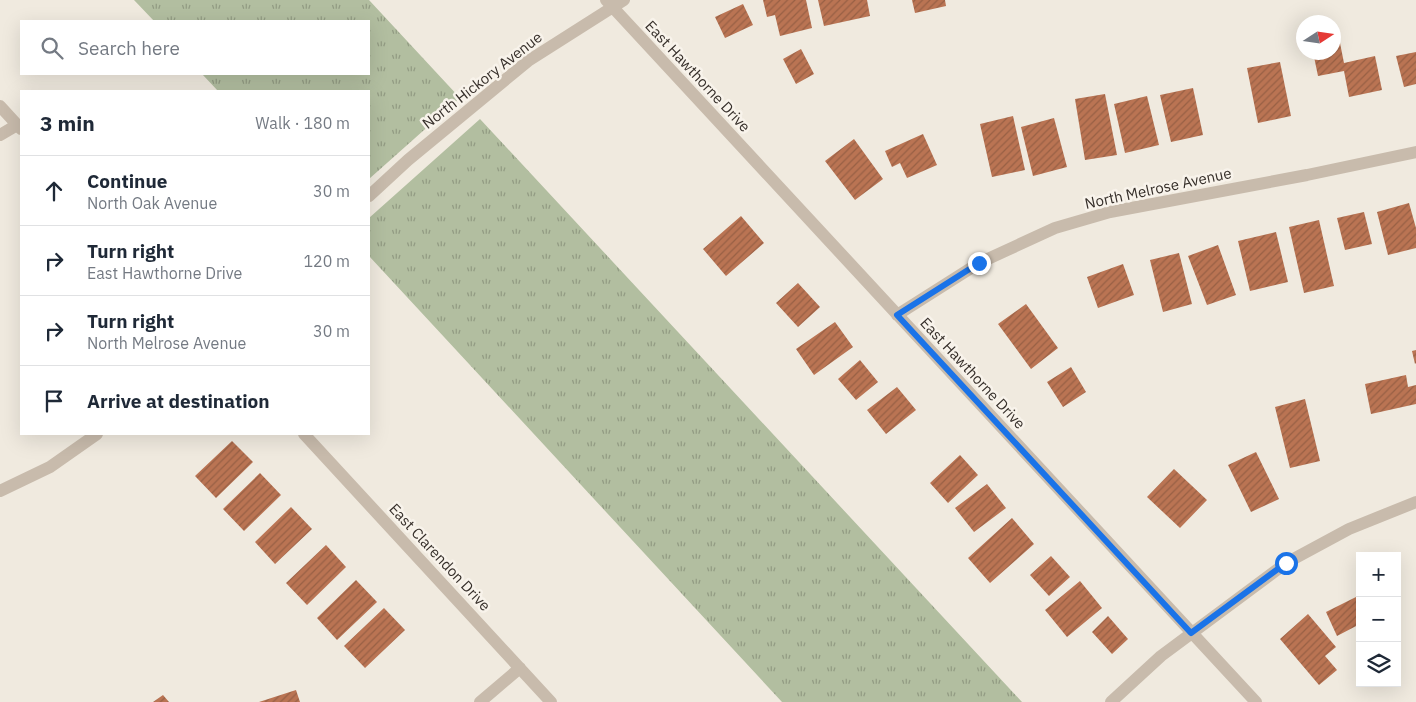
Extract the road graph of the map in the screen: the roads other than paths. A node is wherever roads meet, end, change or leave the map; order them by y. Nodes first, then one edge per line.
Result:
1 (624, 0) edge
2 (609, 4) edge
3 (0, 106) edge
4 (19, 127) edge
5 (0, 135) edge
6 (1416, 152) edge
7 (370, 195) edge
8 (897, 315) junction
9 (96, 435) edge
10 (305, 435) edge
11 (0, 491) edge
12 (1416, 502) edge
13 (1191, 633) junction
14 (520, 668) junction
15 (480, 702) edge
16 (551, 702) edge
17 (1112, 702) edge
18 (1256, 702) edge

1 - 2 street, North Hickory Avenue
2 - 7 street, North Hickory Avenue
2 - 8 street, East Hawthorne Drive
3 - 4 street
4 - 5 street
6 - 8 street, North Melrose Avenue
8 - 13 street, East Hawthorne Drive
9 - 11 street
10 - 14 street, East Clarendon Drive
12 - 13 street
13 - 17 street
13 - 18 street, East Hawthorne Drive
14 - 15 street
14 - 16 street, East Clarendon Drive

